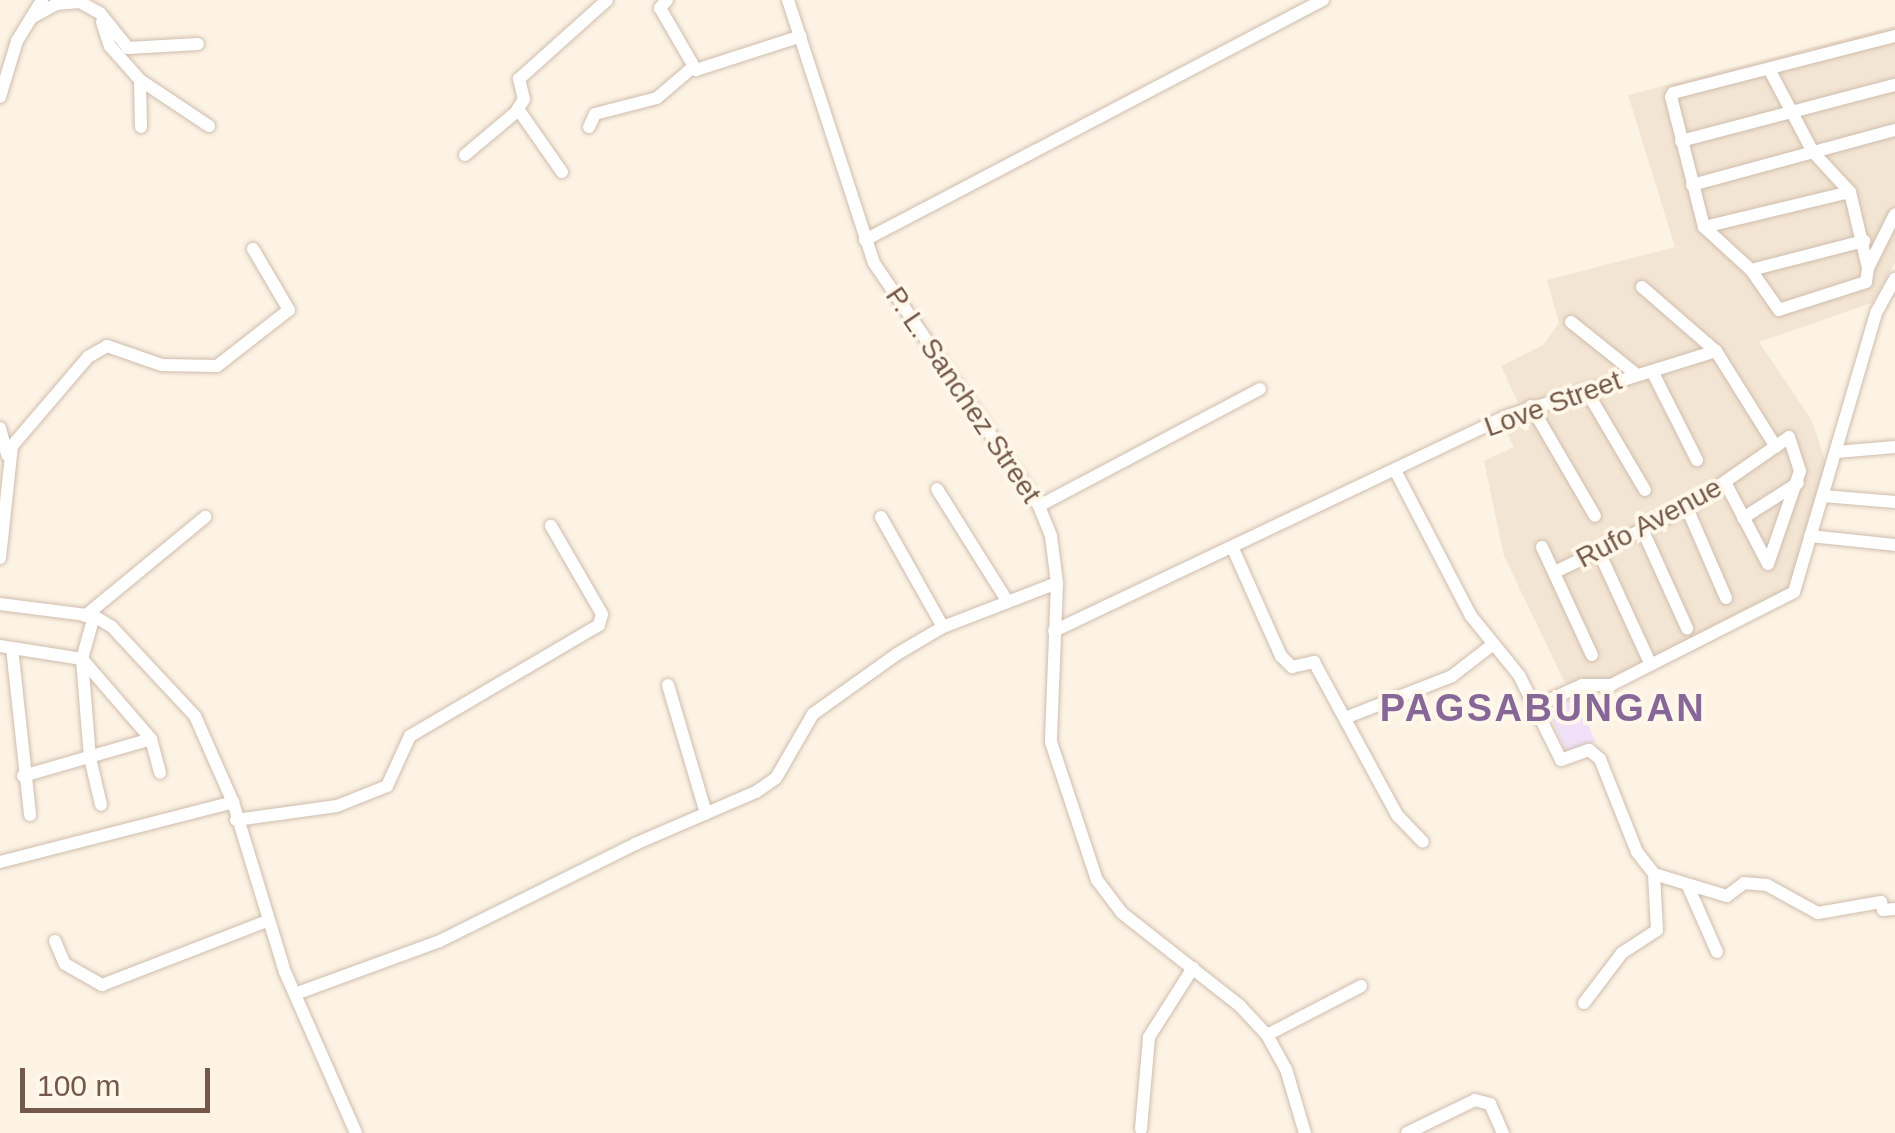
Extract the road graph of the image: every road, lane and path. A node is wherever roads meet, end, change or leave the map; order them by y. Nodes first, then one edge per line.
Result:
1 (608, 0) edge
2 (667, 0) edge
3 (788, 0) edge
4 (1324, 0) edge
5 (49, 2) edge
6 (100, 13) junction
7 (801, 36) junction
8 (1895, 36) edge
9 (198, 44) dead end
10 (692, 68) junction
11 (1768, 69) junction
12 (2, 78) edge
13 (140, 80) junction
14 (1895, 85) edge
15 (0, 97) edge
16 (518, 109) junction
17 (1789, 112) junction
18 (209, 126) dead end
19 (140, 127) dead end
20 (588, 127) dead end
21 (1895, 130) edge
22 (1681, 141) junction
23 (1812, 152) junction
24 (465, 155) dead end
25 (562, 172) dead end
26 (1692, 186) junction
27 (1850, 192) junction
28 (1895, 214) edge
29 (1704, 227) junction
30 (865, 240) junction
31 (1864, 241) junction
32 (253, 249) dead end
33 (1751, 270) junction
34 (1867, 275) junction
35 (1895, 279) edge
36 (1642, 287) dead end
37 (1572, 322) dead end
38 (1716, 351) junction
39 (1652, 371) junction
40 (1636, 374) junction
41 (1260, 389) dead end
42 (1586, 390) junction
43 (1531, 406) junction
44 (0, 428) edge
45 (1776, 446) junction
46 (1895, 447) edge
47 (1836, 452) junction
48 (8, 458) junction
49 (1697, 460) dead end
50 (1396, 472) junction
51 (1726, 484) junction
52 (1798, 484) junction
53 (937, 489) dead end
54 (1645, 490) dead end
55 (1823, 496) junction
56 (1895, 502) edge
57 (1038, 506) junction
58 (1687, 508) junction
59 (1595, 516) dead end
60 (204, 517) dead end
61 (881, 518) dead end
62 (1743, 518) junction
63 (552, 526) dead end
64 (1643, 531) junction
65 (1810, 536) junction
66 (1895, 545) edge
67 (1542, 547) dead end
68 (1234, 551) junction
69 (1598, 552) junction
70 (0, 558) edge
71 (1556, 572) junction
72 (1057, 583) junction
73 (1726, 598) dead end
74 (1008, 602) junction
75 (0, 604) edge
76 (89, 616) junction
77 (943, 628) junction
78 (1687, 628) dead end
79 (1054, 630) junction
80 (1491, 646) junction
81 (6, 647) edge
82 (1592, 656) dead end
83 (82, 659) junction
84 (1651, 666) junction
85 (668, 685) dead end
86 (1536, 706) junction
87 (1345, 718) junction
88 (151, 739) junction
89 (90, 758) junction
90 (160, 773) dead end
91 (23, 776) junction
92 (233, 802) junction
93 (101, 805) dead end
94 (706, 813) junction
95 (30, 815) dead end
96 (236, 820) junction
97 (1423, 842) dead end
98 (0, 862) edge
99 (1654, 874) junction
100 (1688, 886) junction
101 (1895, 910) edge
102 (267, 921) junction
103 (56, 942) dead end
104 (1716, 952) dead end
105 (1193, 968) junction
106 (1362, 986) dead end
107 (294, 994) junction
108 (1584, 1002) dead end
109 (1267, 1035) junction
110 (1141, 1129) dead end
111 (1416, 1131) edge
112 (356, 1133) edge
113 (1305, 1133) edge
114 (1503, 1133) edge

1 - 16 street
2 - 10 street
3 - 7 street, P. L. Sanchez Street
4 - 30 street
5 - 6 street
5 - 12 street
6 - 9 street
6 - 13 street
7 - 10 street
7 - 30 street, P. L. Sanchez Street
8 - 11 street
10 - 20 street
11 - 17 street
11 - 22 street
12 - 15 street
13 - 18 street
13 - 19 street
14 - 17 street
16 - 24 street
16 - 25 street
17 - 22 street
17 - 23 street
21 - 23 street
22 - 26 street
23 - 26 street
23 - 27 street
26 - 29 street
27 - 29 street
27 - 31 street
28 - 34 street
29 - 33 street
30 - 57 street, P. L. Sanchez Street
31 - 33 street
31 - 34 street
32 - 48 street
33 - 34 street
35 - 47 street
36 - 38 street
37 - 40 street
38 - 39 street, Love Street
38 - 45 street
39 - 40 street, Love Street
39 - 49 street
40 - 42 street, Love Street
41 - 57 street
42 - 43 street, Love Street
42 - 54 street
43 - 50 street, Love Street
43 - 59 street
44 - 48 street
45 - 51 street, Rufo Avenue
45 - 52 street, Rufo Avenue
46 - 47 street
47 - 55 street
48 - 70 street
50 - 68 street, Love Street
50 - 80 street
51 - 58 street, Rufo Avenue
51 - 62 street
52 - 62 street
52 - 62 street
53 - 74 street
55 - 56 street
55 - 65 street
57 - 72 street, P. L. Sanchez Street
58 - 64 street, Rufo Avenue
58 - 73 street
60 - 76 street
61 - 77 street
63 - 96 street
64 - 69 street, Rufo Avenue
64 - 78 street
65 - 66 street
65 - 84 street
67 - 71 street
68 - 79 street, Love Street
68 - 87 street
69 - 71 street, Rufo Avenue
69 - 84 street
71 - 82 street
72 - 74 street
72 - 79 street, P. L. Sanchez Street
74 - 77 street
75 - 76 street
76 - 83 street
76 - 92 street
77 - 94 street
79 - 105 street, P. L. Sanchez Street
80 - 86 street
80 - 87 street
81 - 83 street
81 - 91 street
83 - 88 street
83 - 89 street
84 - 86 street
85 - 94 street
86 - 99 street
87 - 97 street
88 - 89 street
88 - 90 street
89 - 91 street
89 - 93 street
91 - 95 street
92 - 96 street
92 - 98 street
94 - 107 street
96 - 102 street
99 - 100 street
99 - 108 street
100 - 101 street
100 - 104 street
102 - 103 street
102 - 107 street
105 - 109 street, P. L. Sanchez Street
105 - 110 street
106 - 109 street
107 - 112 street
109 - 113 street, P. L. Sanchez Street
111 - 114 street

